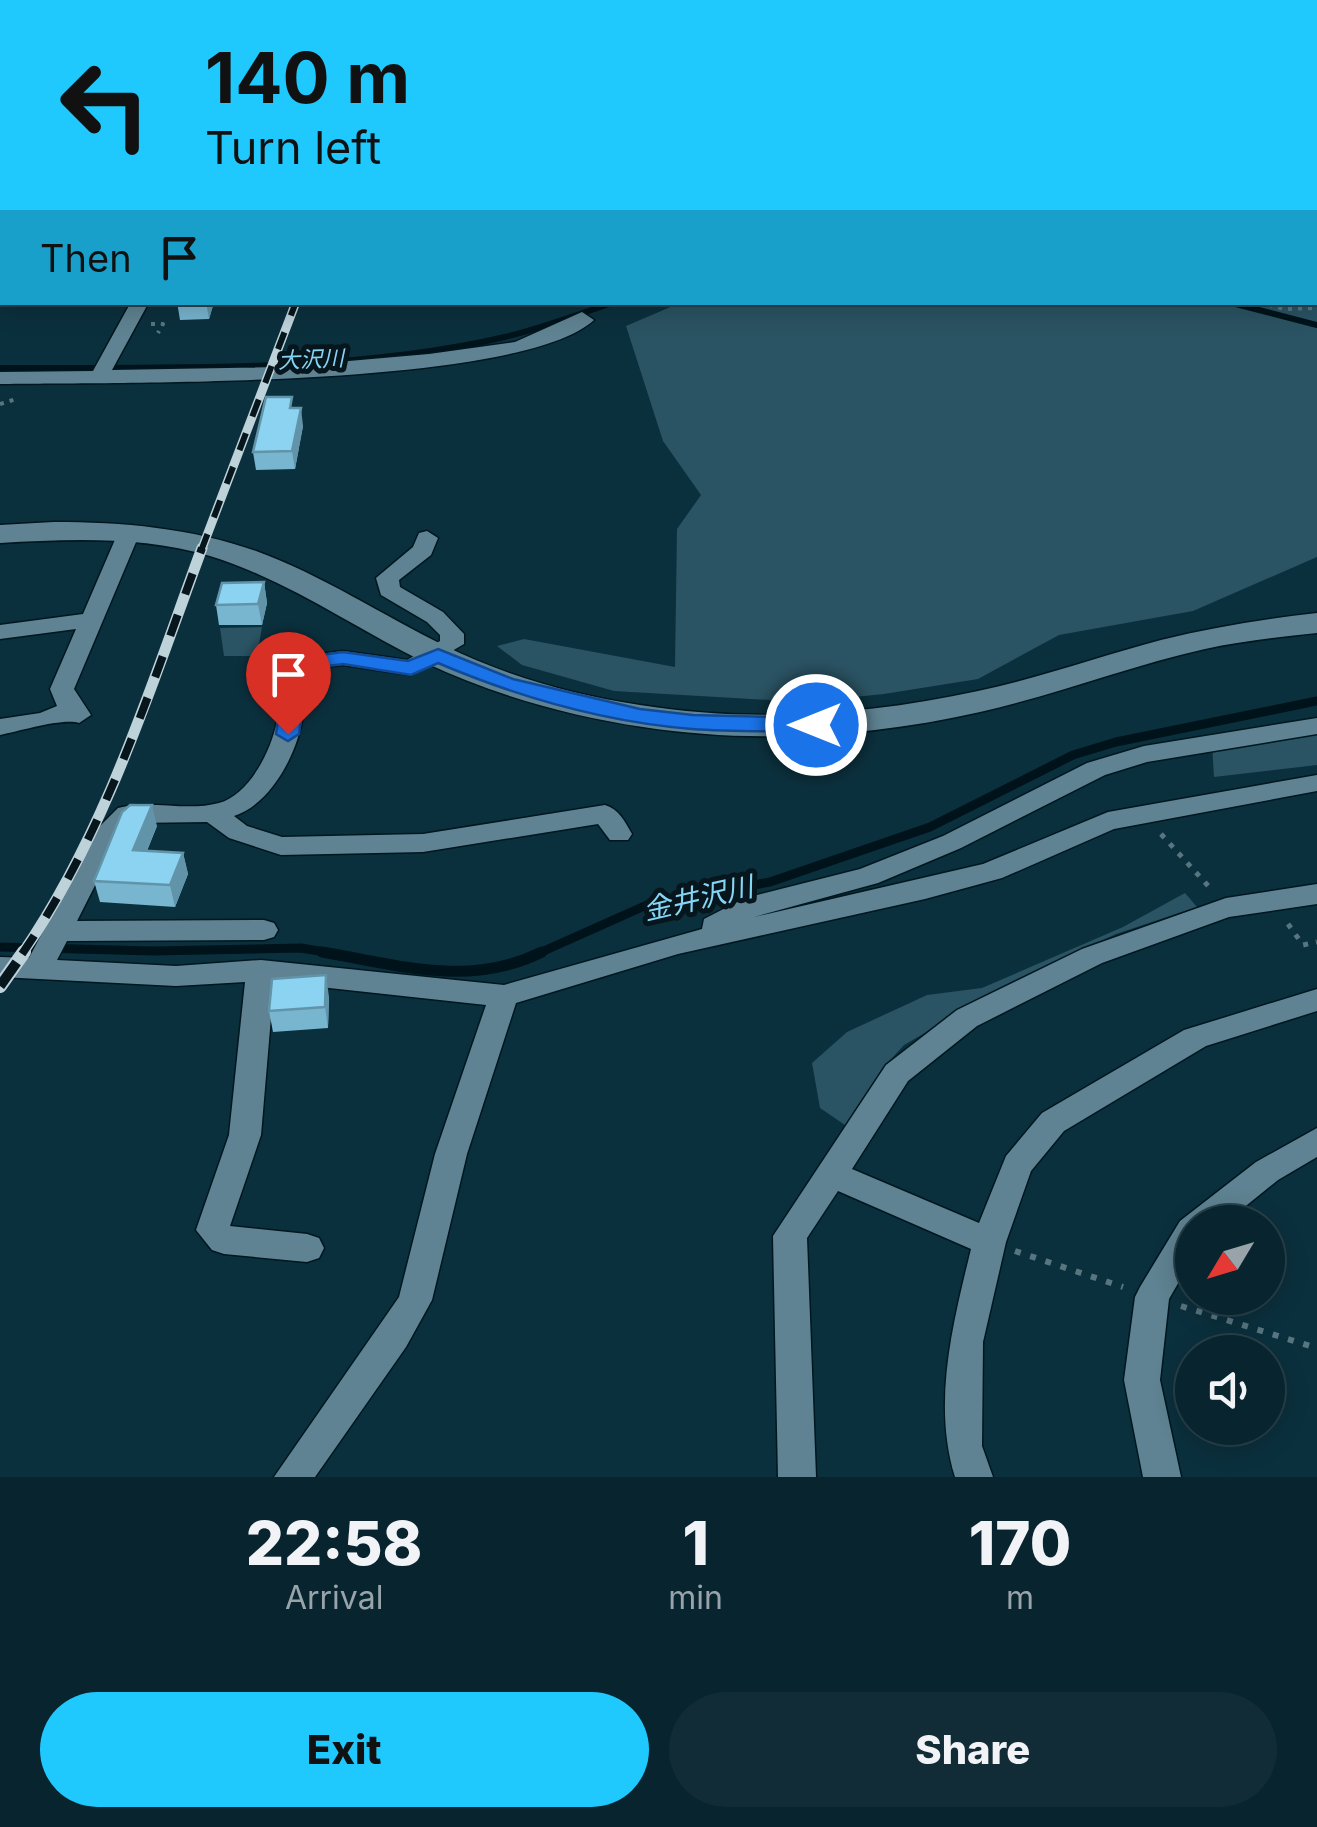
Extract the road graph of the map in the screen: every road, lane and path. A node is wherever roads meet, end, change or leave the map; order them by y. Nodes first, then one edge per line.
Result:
1 (138, 305) edge
2 (1270, 305) edge
3 (1317, 308) edge
4 (582, 317) dead end
5 (0, 378) edge
6 (98, 379) junction
7 (0, 534) edge
8 (128, 535) junction
9 (427, 538) dead end
10 (91, 620) junction
11 (1317, 623) edge
12 (0, 632) edge
13 (438, 655) junction
14 (0, 726) edge
15 (1317, 726) edge
16 (1317, 784) edge
17 (212, 813) junction
18 (1142, 813) junction
19 (619, 834) dead end
20 (1317, 894) edge
21 (1271, 901) junction
22 (1212, 913) junction
23 (264, 930) dead end
24 (1317, 942) edge
25 (677, 944) junction
26 (48, 949) junction
27 (0, 967) edge
28 (261, 970) junction
29 (504, 996) junction
30 (1317, 1000) edge
31 (1317, 1141) edge
32 (832, 1174) junction
33 (1224, 1205) edge
34 (989, 1242) junction
35 (307, 1248) dead end
36 (1175, 1259) edge
37 (293, 1477) edge
38 (798, 1477) edge
39 (974, 1477) edge
40 (1162, 1477) edge

1 - 6 street
2 - 3 path
4 - 6 street
5 - 6 street
7 - 8 street
8 - 10 street
8 - 13 street
9 - 13 street
10 - 12 street
10 - 14 street
11 - 13 street
13 - 17 street
15 - 25 street
16 - 18 street
17 - 19 street
17 - 26 street
18 - 22 path
18 - 25 street
20 - 21 street
21 - 22 street
21 - 24 path
22 - 32 street
23 - 26 street
25 - 29 street
26 - 27 street
26 - 28 street
28 - 29 street
28 - 35 street
29 - 37 street
30 - 34 street
31 - 33 street
32 - 34 street
32 - 38 street
34 - 39 street
36 - 40 street

